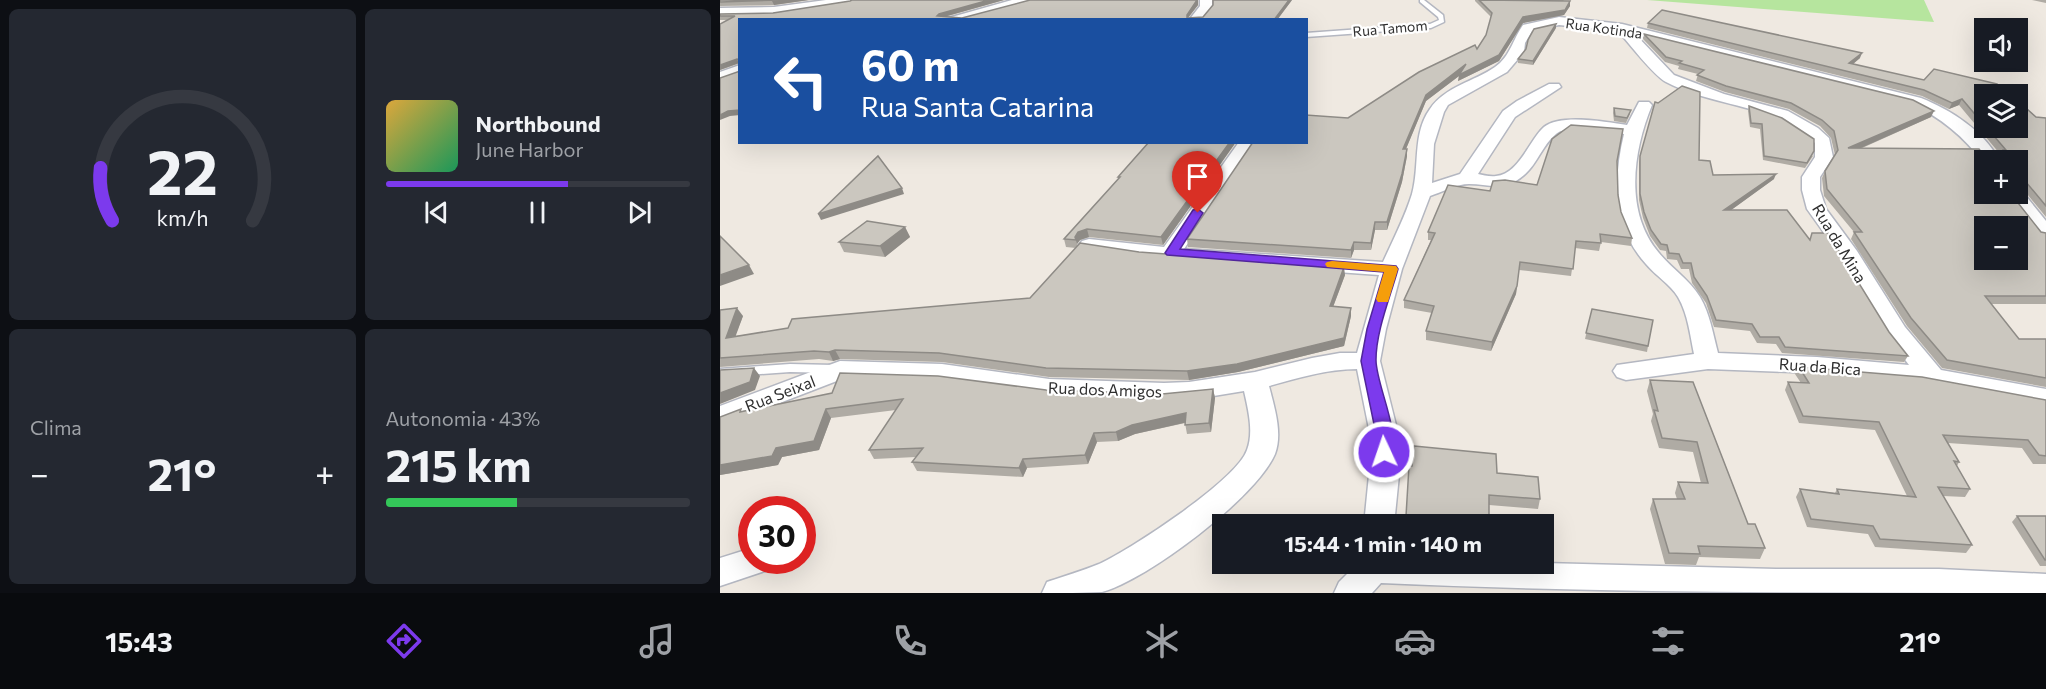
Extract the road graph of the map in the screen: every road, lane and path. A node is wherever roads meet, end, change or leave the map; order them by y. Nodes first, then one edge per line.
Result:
1 (761, 0) edge
2 (851, 0) edge
3 (1026, 0) edge
4 (1206, 0) edge
5 (1422, 1) edge
6 (723, 12) edge
7 (954, 18) edge
8 (1197, 18) edge
9 (1622, 28) junction
10 (1308, 35) edge
11 (738, 70) edge
12 (720, 77) edge
13 (738, 84) edge
14 (720, 87) edge
15 (1554, 87) dead end
16 (1644, 105) dead end
17 (1633, 131) junction
18 (1247, 144) edge
19 (1983, 150) edge
20 (1466, 178) junction
21 (1422, 193) junction
22 (2022, 204) edge
23 (2046, 234) edge
24 (1089, 245) edge
25 (1172, 253) junction
26 (1391, 269) junction
27 (1368, 361) junction
28 (1708, 361) junction
29 (840, 370) junction
30 (1626, 371) dead end
31 (720, 373) edge
32 (1933, 377) junction
33 (1255, 381) junction
34 (2046, 398) edge
35 (720, 416) edge
36 (1380, 514) edge
37 (738, 567) edge
38 (720, 573) edge
39 (1367, 574) edge
40 (1469, 574) edge
41 (1775, 589) edge
42 (2046, 589) edge
43 (1059, 593) edge
44 (1351, 593) edge

1 - 6 street
2 - 6 street
3 - 7 street
4 - 8 street
5 - 10 lane, Rua Tamom
9 - 19 street, Rua Kotinda
9 - 21 street, Rua Kotinda
9 - 32 street, Rua da Mina
11 - 12 street
13 - 14 street
15 - 20 street
16 - 17 street
17 - 20 street
17 - 28 street
18 - 25 street
20 - 21 street
21 - 26 street, Rua Kotinda
22 - 23 street
24 - 25 street
25 - 26 street
26 - 27 street, Rua Kotinda
27 - 33 street, Rua dos Amigos
27 - 36 street, Rua Kotinda
28 - 30 street, Rua da Bica
28 - 32 street, Rua da Bica
29 - 31 lane
29 - 33 street, Rua dos Amigos
29 - 35 street, Rua Seixal
32 - 34 street
33 - 43 street
37 - 38 street
39 - 44 street
40 - 41 street
41 - 42 street

